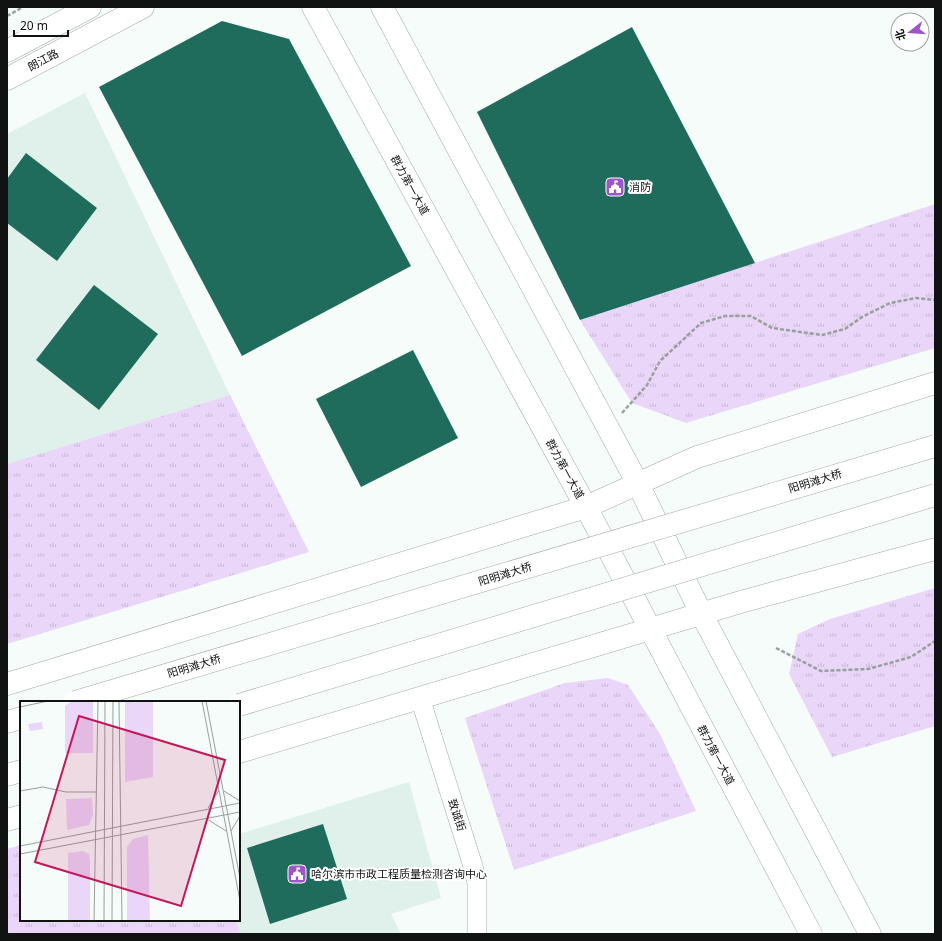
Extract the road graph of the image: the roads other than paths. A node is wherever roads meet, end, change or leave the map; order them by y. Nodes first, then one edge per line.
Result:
1 (90, 7) edge
2 (143, 7) edge
3 (299, 7) edge
4 (382, 7) edge
5 (316, 13) edge
6 (7, 50) edge
7 (7, 79) edge
8 (935, 383) edge
9 (935, 446) edge
10 (638, 484) junction
11 (935, 495) edge
12 (586, 507) junction
13 (935, 550) edge
14 (701, 613) junction
15 (649, 629) junction
16 (7, 684) edge
17 (420, 698) junction
18 (78, 701) edge
19 (240, 705) edge
20 (20, 718) edge
21 (7, 722) edge
22 (240, 752) edge
23 (20, 771) edge
24 (7, 775) edge
25 (20, 816) edge
26 (7, 820) edge
27 (477, 934) edge
28 (811, 934) edge
29 (870, 934) edge

1 - 6 main road
2 - 7 main road, 朗江路
3 - 5 main road
4 - 10 main road
5 - 12 main road, 群力第一大道
8 - 10 main road
9 - 18 main road, 阳明滩大桥, bridge
10 - 12 main road
10 - 14 main road
11 - 19 main road, bridge
12 - 15 main road, 群力第一大道
12 - 16 main road
13 - 14 main road
14 - 15 main road
14 - 29 main road
15 - 17 main road
15 - 28 main road, 群力第一大道
17 - 22 main road
17 - 27 street, 致诚街
20 - 21 main road
23 - 24 main road
25 - 26 main road

